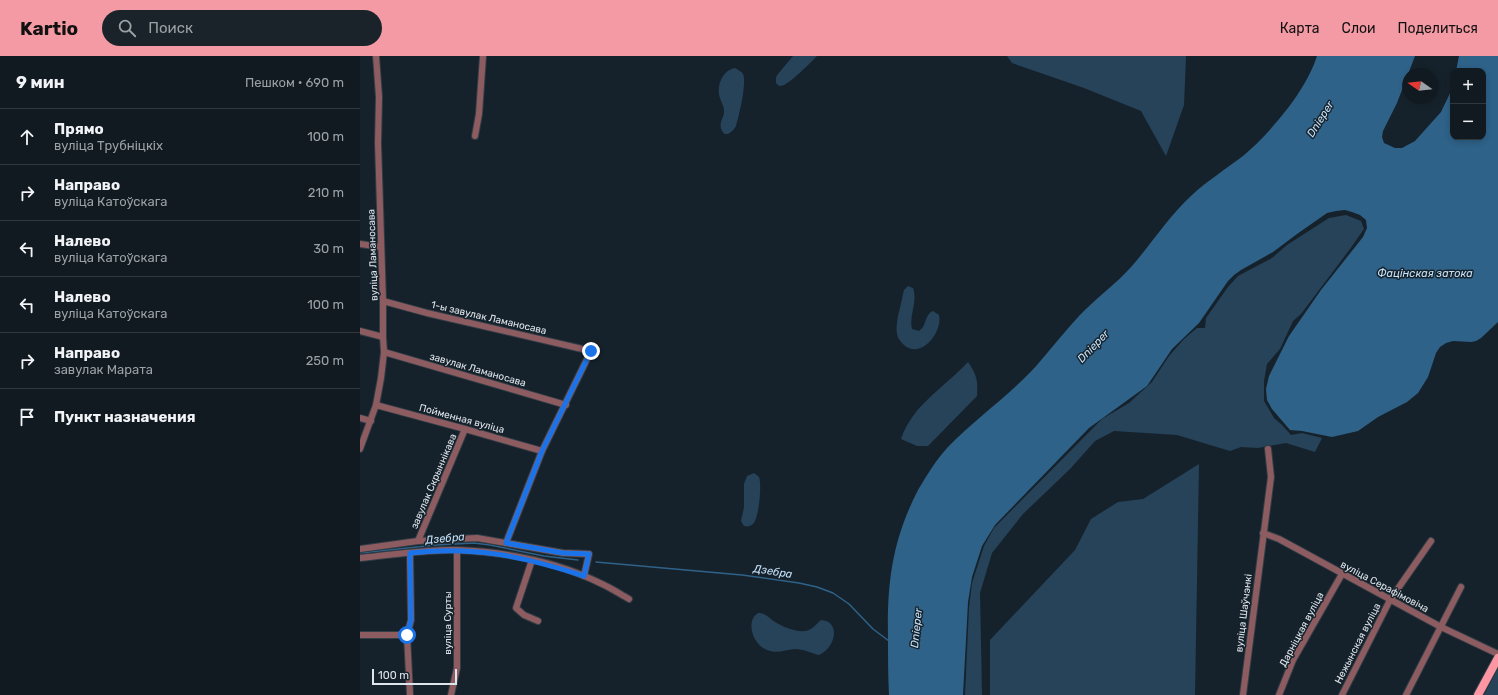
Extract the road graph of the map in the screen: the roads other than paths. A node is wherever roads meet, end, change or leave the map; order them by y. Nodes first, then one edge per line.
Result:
1 (376, 56) edge
2 (483, 56) edge
3 (475, 136) dead end
4 (360, 244) edge
5 (381, 247) junction
6 (383, 302) junction
7 (360, 331) edge
8 (383, 337) junction
9 (384, 352) junction
10 (566, 405) junction
11 (376, 406) junction
12 (360, 418) edge
13 (371, 421) junction
14 (465, 429) junction
15 (360, 449) edge
16 (1268, 449) dead end
17 (542, 451) junction
18 (1263, 533) junction
19 (418, 541) junction
20 (1431, 542) dead end
21 (506, 543) junction
22 (360, 549) edge
23 (457, 550) junction
24 (410, 553) junction
25 (360, 558) edge
26 (532, 560) junction
27 (1342, 574) junction
28 (584, 576) junction
29 (1461, 588) dead end
30 (628, 599) dead end
31 (1390, 600) junction
32 (538, 621) dead end
33 (1441, 628) junction
34 (360, 635) edge
35 (407, 635) junction
36 (1498, 654) edge
37 (1498, 658) edge
38 (410, 695) edge
39 (451, 695) edge
40 (1244, 695) edge
41 (1279, 695) edge
42 (1342, 695) edge
43 (1406, 695) edge
44 (1478, 695) edge

1 - 5 street, вуліца Ламаносава
2 - 3 street
4 - 5 street
5 - 6 street, вуліца Ламаносава
6 - 8 street, вуліца Ламаносава
6 - 10 street, 1-ы завулак Ламаносава
7 - 8 street
8 - 9 street, вуліца Ламаносава
9 - 10 street, завулак Ламаносава
9 - 11 street, вуліца Ламаносава
10 - 17 street
11 - 13 street, вуліца Ламаносава
11 - 14 street, Пойменная вуліца
12 - 13 street
13 - 15 street, вуліца Ламаносава
14 - 17 street, Пойменная вуліца
14 - 19 street, завулак Скрыннікава
16 - 18 street, вуліца Шаўчэнкі
17 - 21 street
18 - 27 street, вуліца Серафімовіча
18 - 40 street, вуліца Шаўчэнкі
19 - 21 street
19 - 22 street
20 - 31 street, Нежынская вуліца
21 - 28 street
23 - 24 street
23 - 26 street
23 - 39 street, вуліца Сурты
24 - 25 street
24 - 35 street
26 - 28 street
26 - 32 street
27 - 31 street, вуліца Серафімовіча
27 - 41 street, Дарніцкая вуліца
28 - 30 street
29 - 33 street
31 - 33 street, вуліца Серафімовіча
31 - 42 street, Нежынская вуліца
33 - 36 street, вуліца Серафімовіча
33 - 43 street
34 - 35 street
35 - 38 street
37 - 44 main road

